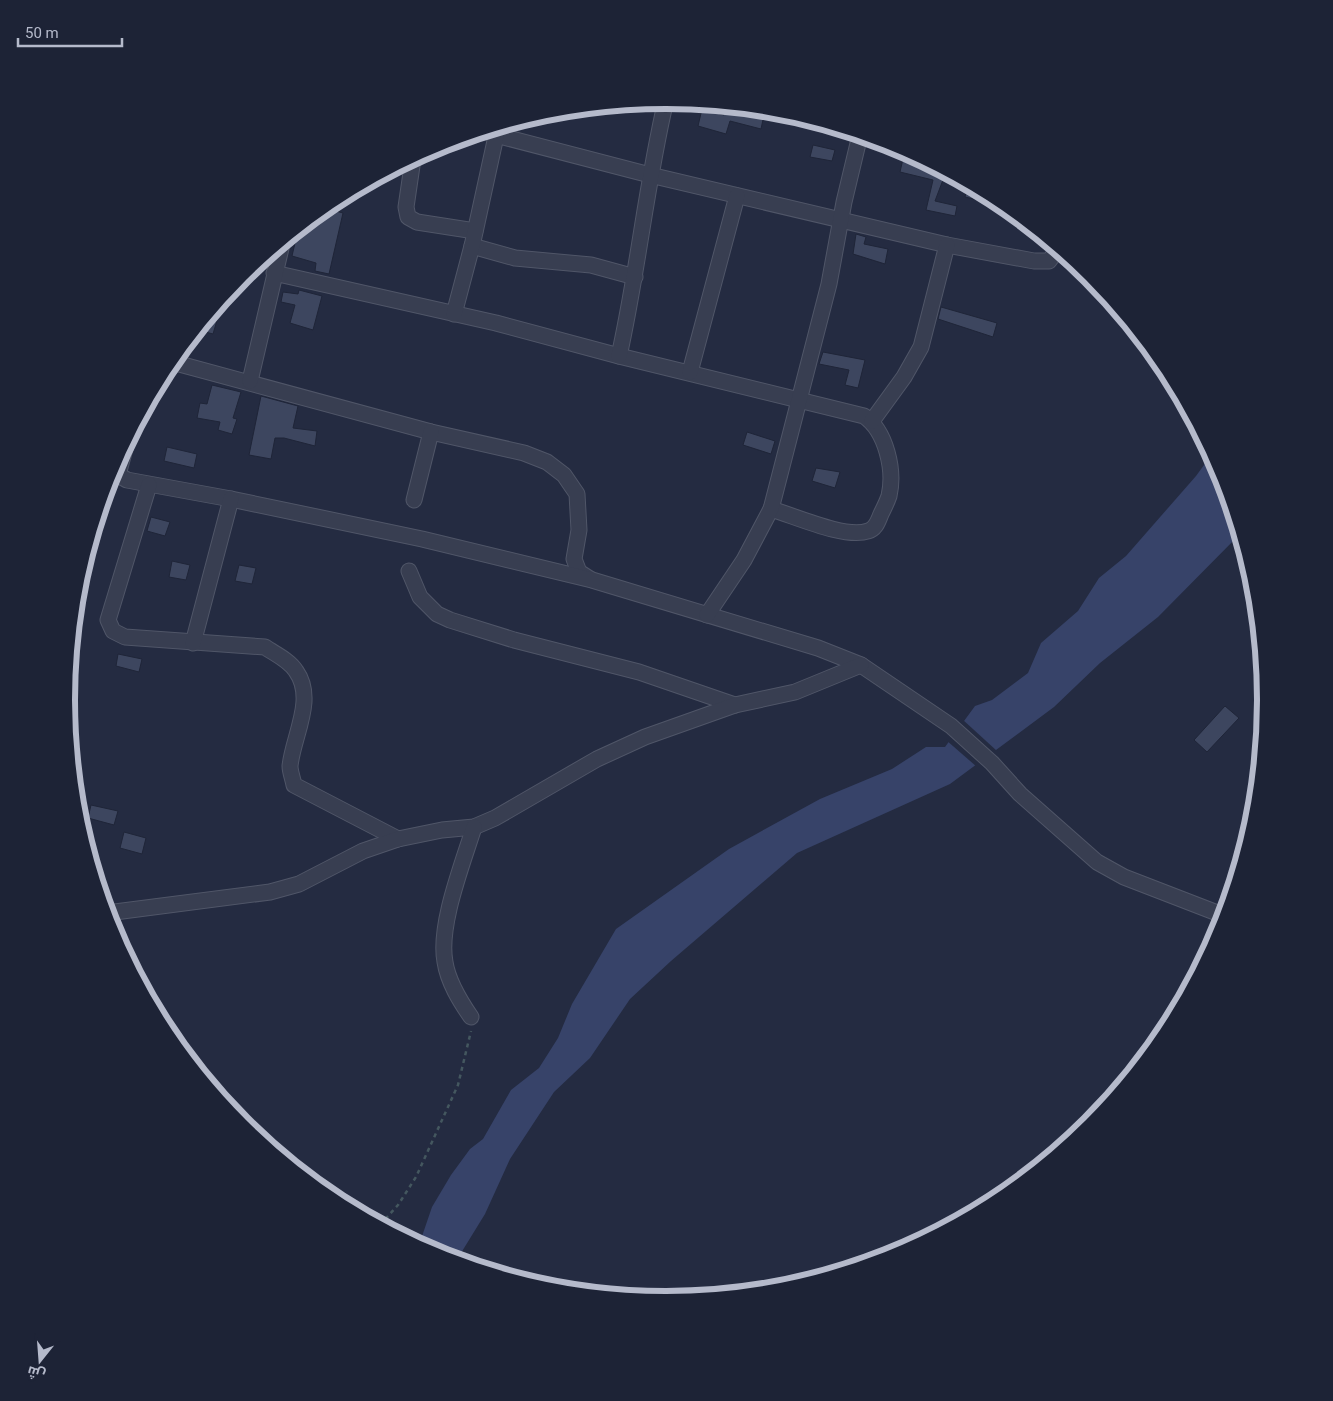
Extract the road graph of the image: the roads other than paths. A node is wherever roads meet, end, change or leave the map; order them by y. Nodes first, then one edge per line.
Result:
1 (664, 109) edge
2 (502, 132) edge
3 (496, 134) edge
4 (859, 141) edge
5 (412, 167) edge
6 (650, 175) junction
7 (737, 196) junction
8 (841, 220) junction
9 (473, 239) junction
10 (947, 246) junction
11 (279, 253) edge
12 (1054, 254) edge
13 (274, 273) junction
14 (635, 277) junction
15 (454, 314) junction
16 (619, 356) junction
17 (180, 364) edge
18 (690, 372) junction
19 (250, 381) junction
20 (800, 399) junction
21 (872, 421) junction
22 (430, 432) junction
23 (119, 477) edge
24 (149, 485) junction
25 (231, 499) junction
26 (414, 500) dead end
27 (771, 508) junction
28 (409, 571) dead end
29 (592, 580) junction
30 (707, 615) junction
31 (193, 643) junction
32 (860, 665) junction
33 (735, 705) junction
34 (474, 827) junction
35 (398, 839) junction
36 (114, 911) edge
37 (1218, 913) edge
38 (471, 1017) road end

1 - 6 street
2 - 6 street
3 - 9 street
4 - 8 street
5 - 9 street
6 - 7 street
6 - 14 street
7 - 8 street
7 - 18 street
8 - 10 street
8 - 20 street
9 - 14 street
9 - 15 street
10 - 12 street
10 - 21 street
11 - 13 street
13 - 15 street
13 - 19 street
14 - 16 street
15 - 16 street
16 - 18 street
17 - 19 street
18 - 20 street
19 - 22 street
20 - 21 street
20 - 27 street
21 - 27 street
22 - 26 street
22 - 29 street
23 - 24 street
24 - 25 street
24 - 31 street
25 - 29 street
25 - 31 street
27 - 30 street
28 - 33 street
29 - 30 street
30 - 32 street
31 - 35 street
32 - 33 street
32 - 37 street
33 - 34 street
34 - 35 street
34 - 38 street
35 - 36 street

